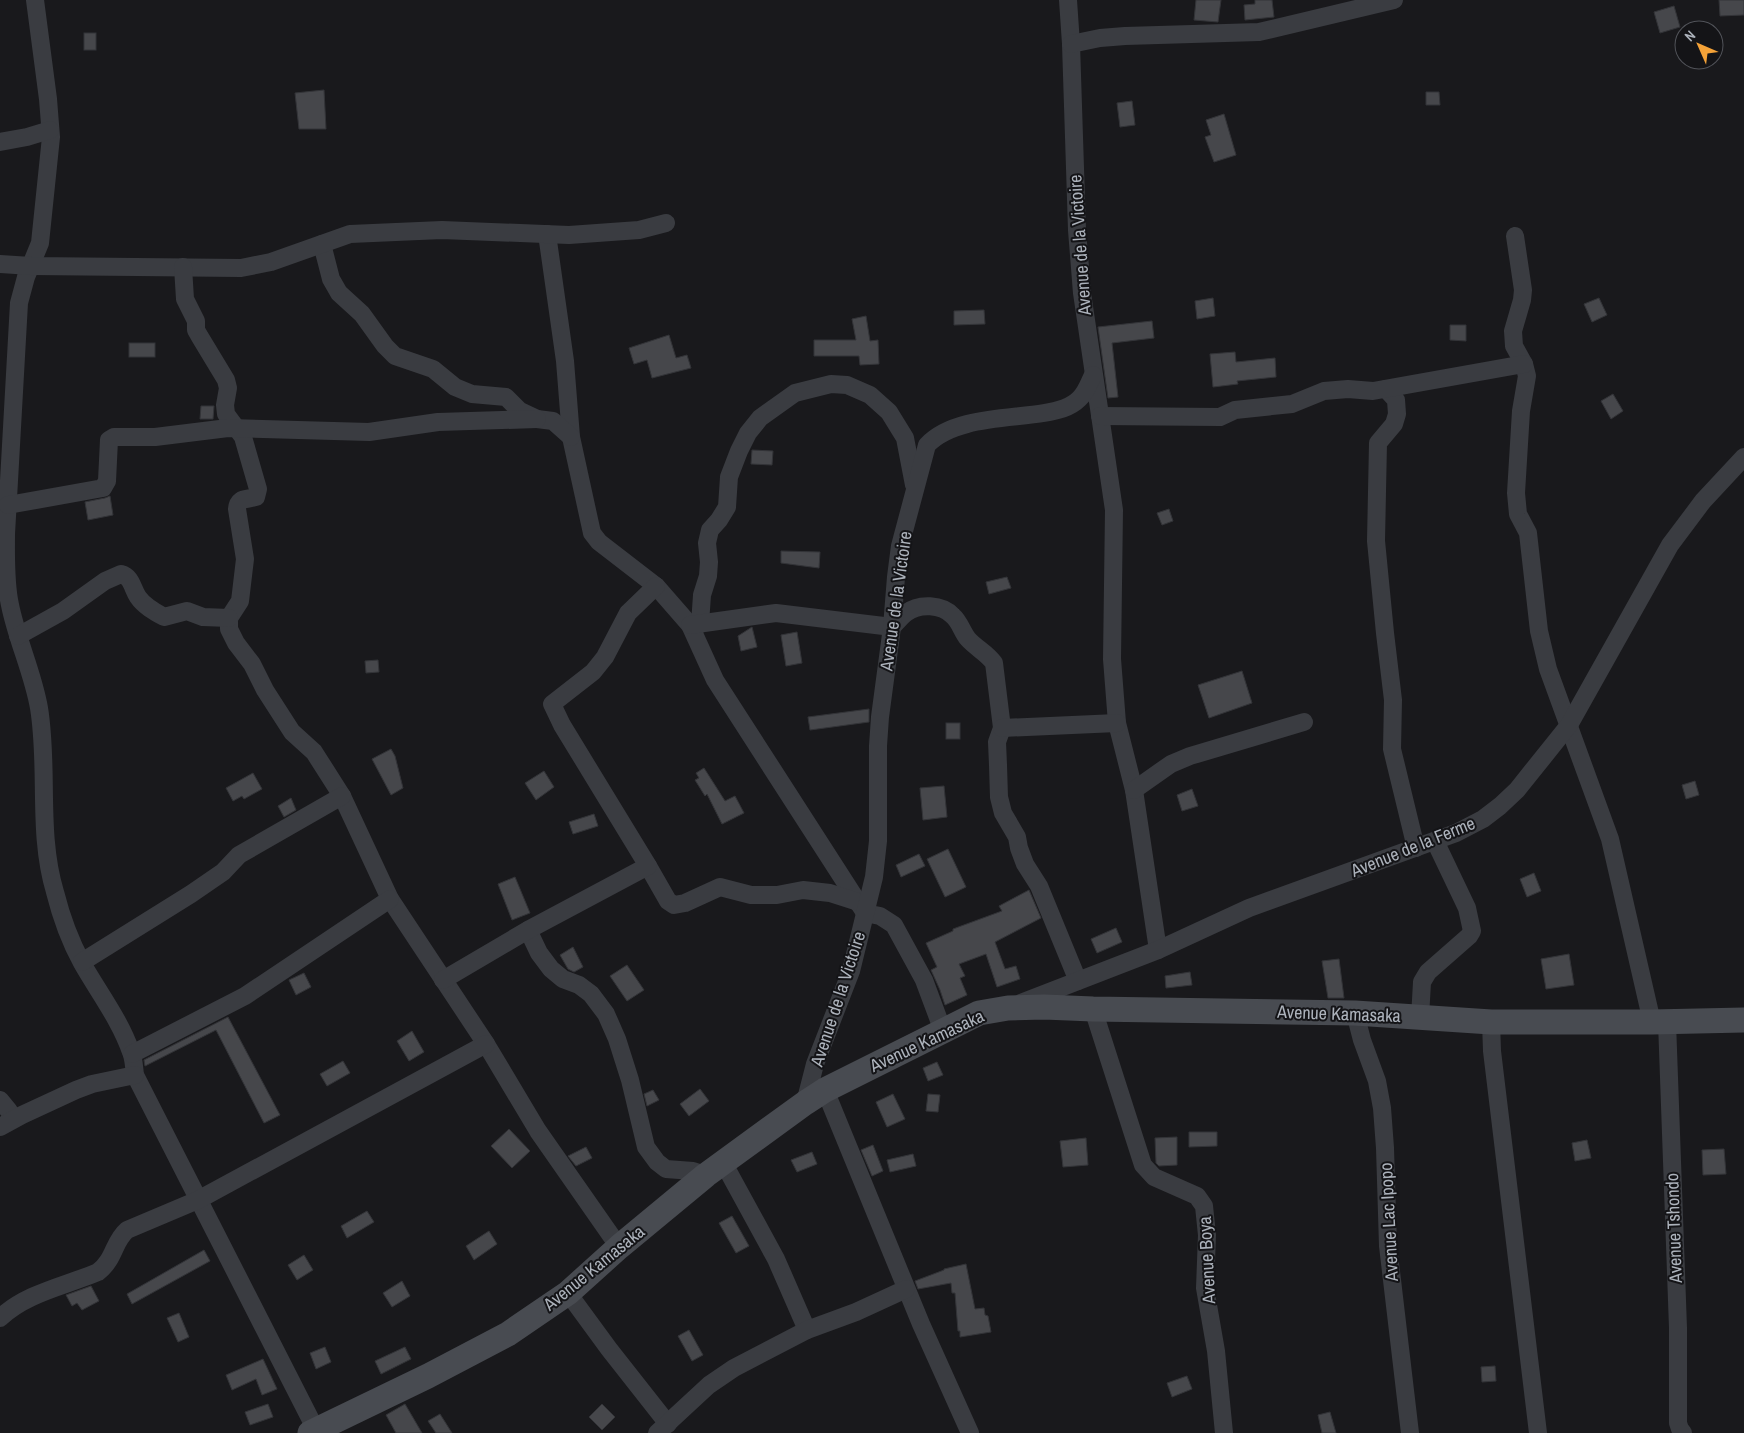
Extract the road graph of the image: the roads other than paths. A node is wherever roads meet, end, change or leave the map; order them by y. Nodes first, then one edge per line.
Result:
1 (35, 0) edge
2 (1068, 0) edge
3 (1394, 0) edge
4 (1071, 44) junction
5 (50, 130) junction
6 (0, 142) edge
7 (666, 222) dead end
8 (547, 234) junction
9 (1515, 236) dead end
10 (322, 244) junction
11 (0, 264) edge
12 (31, 266) junction
13 (183, 267) junction
14 (1524, 364) junction
15 (1093, 375) junction
16 (1386, 389) junction
17 (1100, 416) junction
18 (537, 418) junction
19 (237, 428) junction
20 (571, 437) junction
21 (1744, 457) edge
22 (915, 491) junction
23 (8, 505) junction
24 (656, 586) junction
25 (229, 618) junction
26 (695, 625) junction
27 (892, 627) junction
28 (18, 636) junction
29 (1304, 722) dead end
30 (1117, 723) junction
31 (1569, 725) junction
32 (1002, 728) junction
33 (1134, 790) junction
34 (342, 796) junction
35 (1435, 841) junction
36 (1416, 848) junction
37 (648, 866) junction
38 (390, 899) junction
39 (861, 908) junction
40 (528, 930) junction
41 (1158, 950) junction
42 (82, 962) junction
43 (443, 980) junction
44 (1078, 981) junction
45 (1008, 1008) junction
46 (1093, 1009) junction
47 (1355, 1014) junction
48 (1420, 1018) junction
49 (1744, 1020) edge
50 (1491, 1022) junction
51 (1659, 1022) junction
52 (943, 1032) junction
53 (486, 1044) junction
54 (132, 1054) junction
55 (135, 1075) junction
56 (825, 1090) junction
57 (805, 1103) junction
58 (8, 1109) edge
59 (0, 1127) edge
60 (714, 1169) junction
61 (198, 1200) junction
62 (619, 1247) junction
63 (906, 1289) junction
64 (568, 1293) junction
65 (0, 1318) edge
66 (807, 1330) junction
67 (663, 1429) edge
68 (313, 1431) edge
69 (970, 1433) edge
70 (1224, 1433) edge
71 (1410, 1433) edge
72 (1538, 1433) edge
73 (1683, 1433) edge

1 - 5 street
2 - 4 street, Avenue de la Victoire
3 - 4 street
4 - 15 street, Avenue de la Victoire
5 - 6 street
5 - 12 street
7 - 8 street
8 - 10 street
8 - 20 street
9 - 14 street
10 - 13 street
10 - 18 street
11 - 12 street
12 - 13 street
12 - 23 street
13 - 19 street
14 - 16 street
14 - 31 street, Avenue Tshondo
15 - 17 street
15 - 22 street, Avenue de la Victoire
16 - 17 street
16 - 36 street
17 - 30 street
18 - 19 street
18 - 20 street
19 - 23 street
19 - 25 street
20 - 24 street
21 - 31 street, Avenue de la Ferme
22 - 26 street
22 - 27 street, Avenue de la Victoire
23 - 28 street
24 - 26 street
24 - 37 street
25 - 28 street
25 - 34 street
26 - 27 street
26 - 39 street
27 - 32 street
27 - 39 street, Avenue de la Victoire
28 - 42 street
29 - 33 street
30 - 32 street
30 - 33 street
31 - 35 street, Avenue de la Ferme
31 - 51 street, Avenue Tshondo
32 - 44 street
33 - 41 street
34 - 38 street
34 - 42 street
35 - 36 street, Avenue de la Ferme
35 - 48 street
36 - 41 street, Avenue de la Ferme
37 - 39 street
37 - 40 street
38 - 43 street
38 - 54 street
39 - 52 street
39 - 57 street, Avenue de la Victoire
40 - 43 street
40 - 60 street
41 - 44 street, Avenue de la Ferme
42 - 54 street
43 - 53 street
44 - 45 street, Avenue de la Ferme
45 - 46 street, Avenue Kamasaka
45 - 52 street, Avenue Kamasaka
46 - 47 street, Avenue Kamasaka
46 - 70 street, Avenue Boya
47 - 48 street, Avenue Kamasaka
47 - 71 street, Avenue Lac Ipopo
48 - 50 street, Avenue Kamasaka
49 - 51 street, Avenue Kamasaka
50 - 51 street, Avenue Kamasaka
50 - 72 street
51 - 73 street, Avenue Tshondo
52 - 56 street, Avenue Kamasaka
53 - 61 street
53 - 62 street
54 - 55 street
55 - 58 street
55 - 61 street
56 - 57 street, Avenue Kamasaka
56 - 63 street
57 - 60 street, Avenue Kamasaka
58 - 59 street
60 - 62 street, Avenue Kamasaka
60 - 66 street
61 - 65 street
61 - 68 street
62 - 64 street, Avenue Kamasaka
63 - 66 street
63 - 69 street
64 - 67 street
64 - 68 street, Avenue Kamasaka
66 - 67 street

